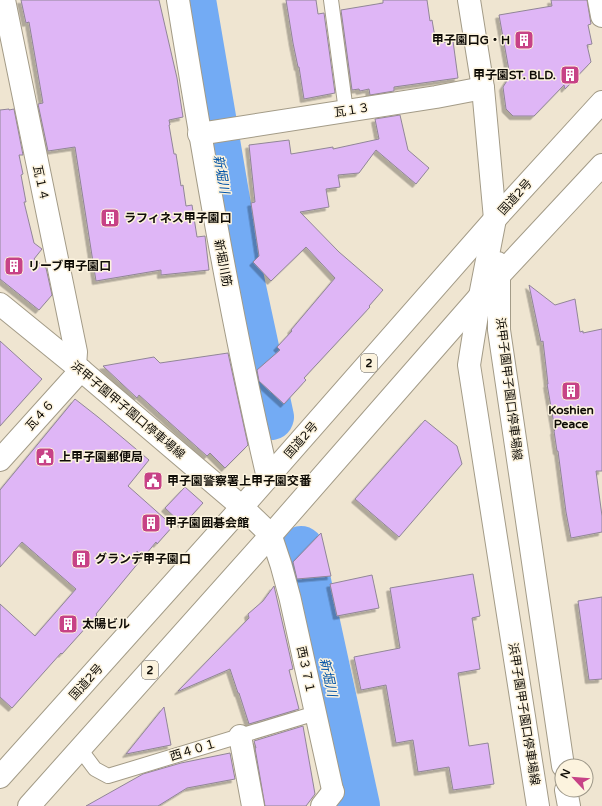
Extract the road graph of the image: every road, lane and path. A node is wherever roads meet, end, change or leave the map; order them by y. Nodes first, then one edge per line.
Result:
1 (4, 0) edge
2 (178, 0) edge
3 (330, 0) edge
4 (469, 0) edge
5 (599, 0) edge
6 (602, 16) edge
7 (483, 88) junction
8 (602, 102) edge
9 (346, 111) junction
10 (210, 133) junction
11 (602, 165) edge
12 (495, 219) junction
13 (499, 276) junction
14 (480, 296) junction
15 (0, 304) edge
16 (78, 368) junction
17 (0, 460) edge
18 (268, 478) junction
19 (242, 508) junction
20 (271, 535) junction
21 (316, 712) junction
22 (240, 736) junction
23 (80, 749) junction
24 (562, 758) edge
25 (0, 777) edge
26 (331, 801) edge
27 (29, 806) edge
28 (253, 806) edge
29 (538, 806) edge

1 - 16 main road, 瓦１４
2 - 10 main road, 新堀川筋
3 - 9 lane
4 - 7 main road
5 - 6 main road
7 - 9 main road, 瓦１３
7 - 12 main road
8 - 12 main road, 国道2号 / 2
9 - 10 main road, 瓦１３
10 - 18 main road, 新堀川筋
11 - 13 main road, 2
12 - 13 main road, 浜甲子園甲子園口停車場線
12 - 14 main road, 浜甲子園甲子園口停車場線
12 - 18 main road, 国道2号 / 2
13 - 14 main road, 2
13 - 24 main road, 浜甲子園甲子園口停車場線
14 - 20 main road, 2
14 - 29 main road, 浜甲子園甲子園口停車場線
15 - 16 main road, 浜甲子園甲子園口停車場線
16 - 17 main road, 瓦４６
16 - 19 main road, 浜甲子園甲子園口停車場線
18 - 19 main road, 国道2号 / 2
19 - 20 main road, 浜甲子園甲子園口停車場線
19 - 25 main road, 国道2号 / 2
20 - 21 street, 西３７１
20 - 23 main road, 2
21 - 22 lane, 西４０１
21 - 26 street, 西３７１
22 - 23 lane, 西４０１
22 - 28 main road
23 - 27 main road, 2

